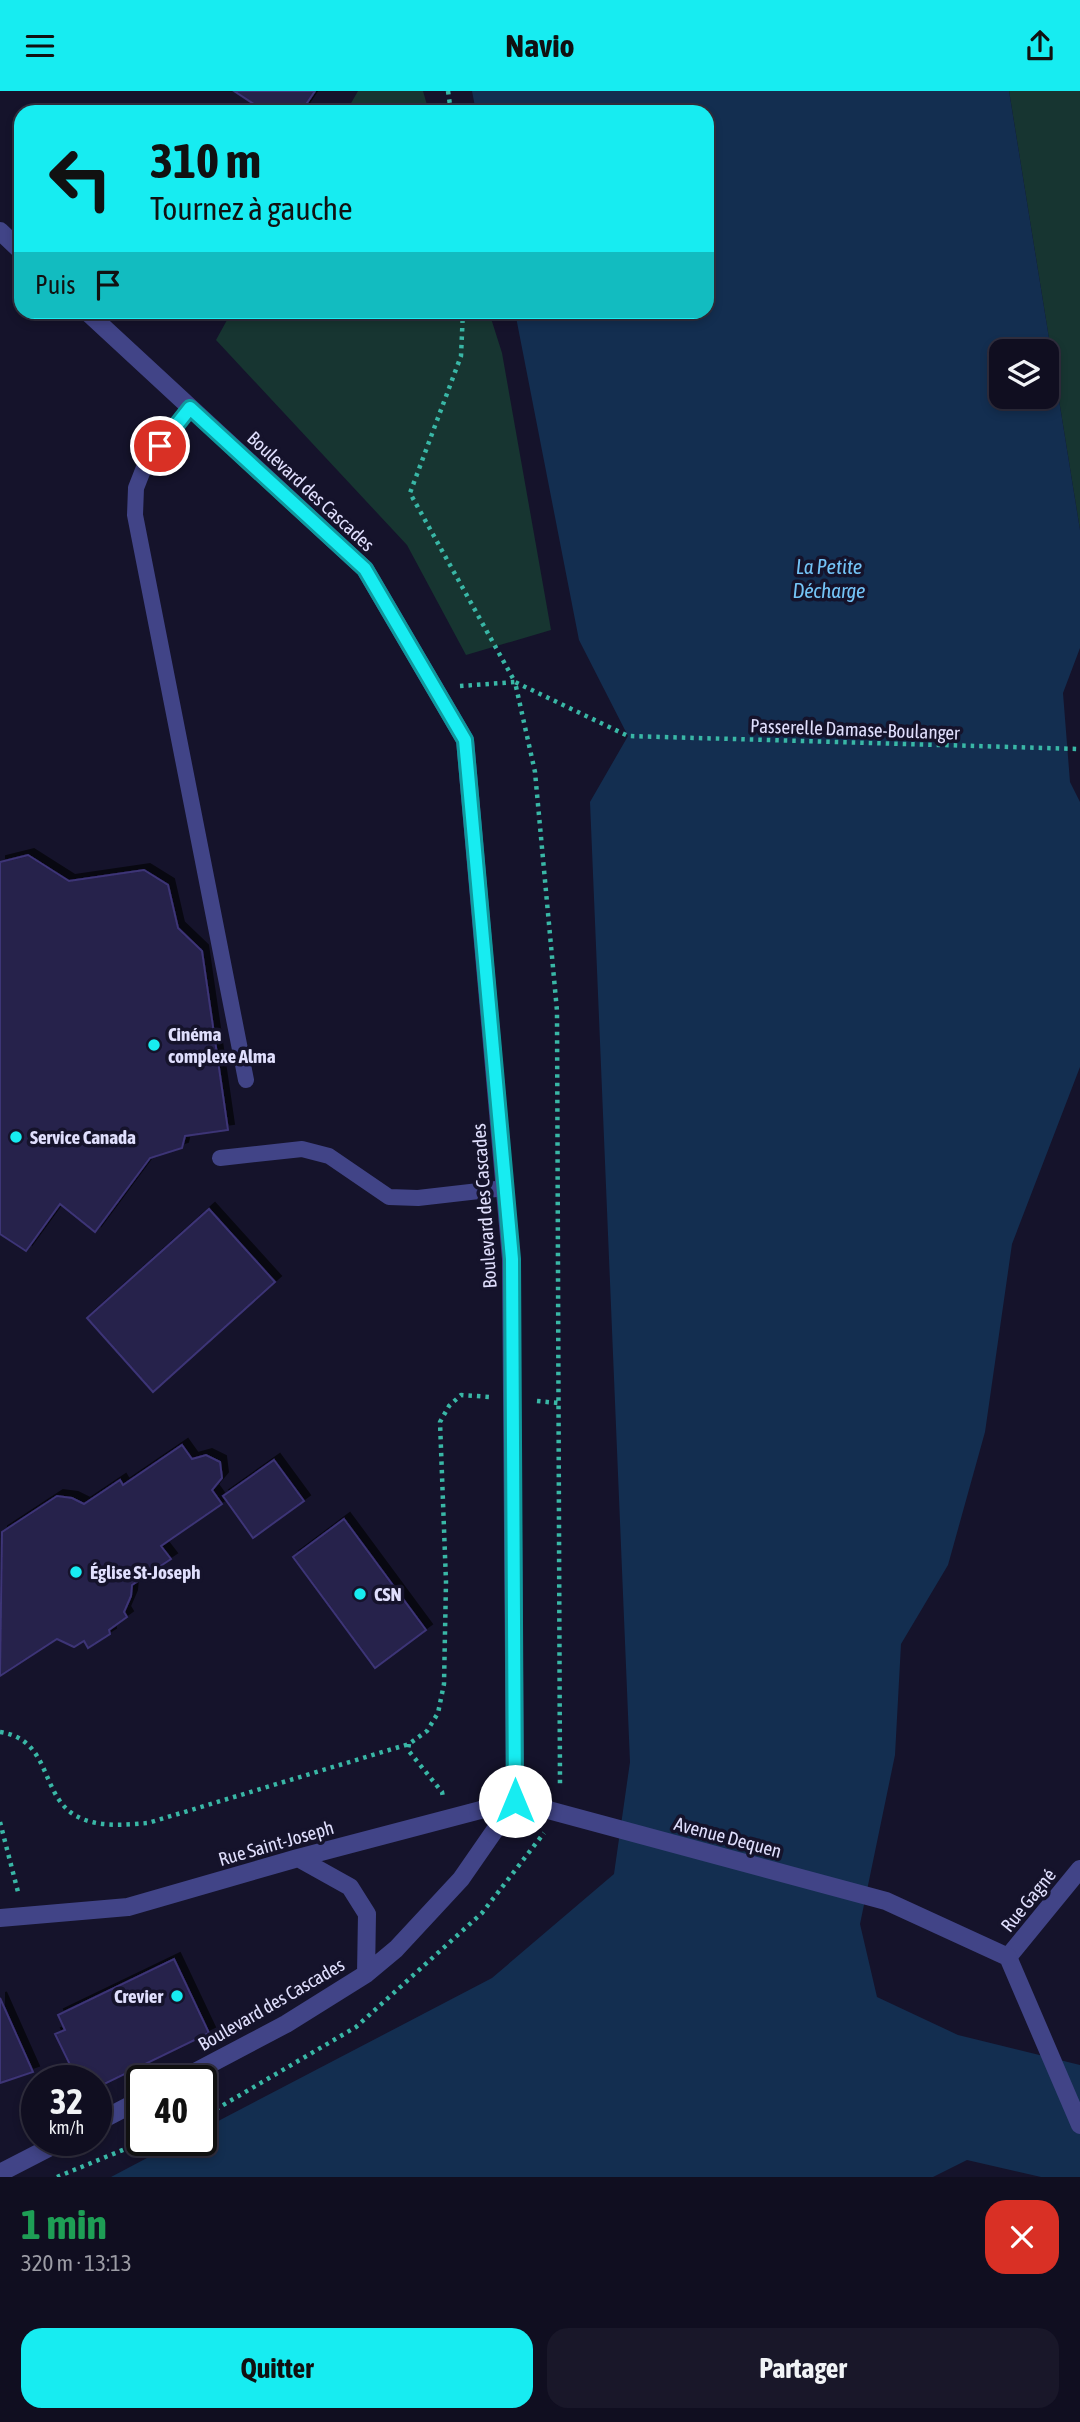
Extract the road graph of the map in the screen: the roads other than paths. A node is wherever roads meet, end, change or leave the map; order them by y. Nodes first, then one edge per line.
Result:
1 (0, 232) edge
2 (14, 245) edge
3 (95, 319) edge
4 (190, 408) junction
5 (246, 1080) dead end
6 (220, 1158) dead end
7 (505, 1188) junction
8 (515, 1801) junction
9 (560, 1813) joint
10 (298, 1858) junction
11 (1080, 1869) edge
12 (0, 1918) edge
13 (1008, 1957) junction
14 (366, 1974) junction
15 (208, 2065) edge
16 (1080, 2125) edge
17 (33, 2156) edge
18 (0, 2173) edge

1 - 2 street
3 - 4 street, Boulevard des Cascades
4 - 5 lane
4 - 7 street, Boulevard des Cascades
6 - 7 lane
7 - 8 street, Boulevard des Cascades
8 - 9 street, Rue Saint-Joseph
8 - 10 street, Rue Saint-Joseph
8 - 14 street, Boulevard des Cascades
9 - 13 street, Avenue Dequen
10 - 12 street, Rue Saint-Joseph
10 - 14 street
11 - 13 street, Rue Gagné
13 - 16 street
14 - 15 street, Boulevard des Cascades
17 - 18 street

